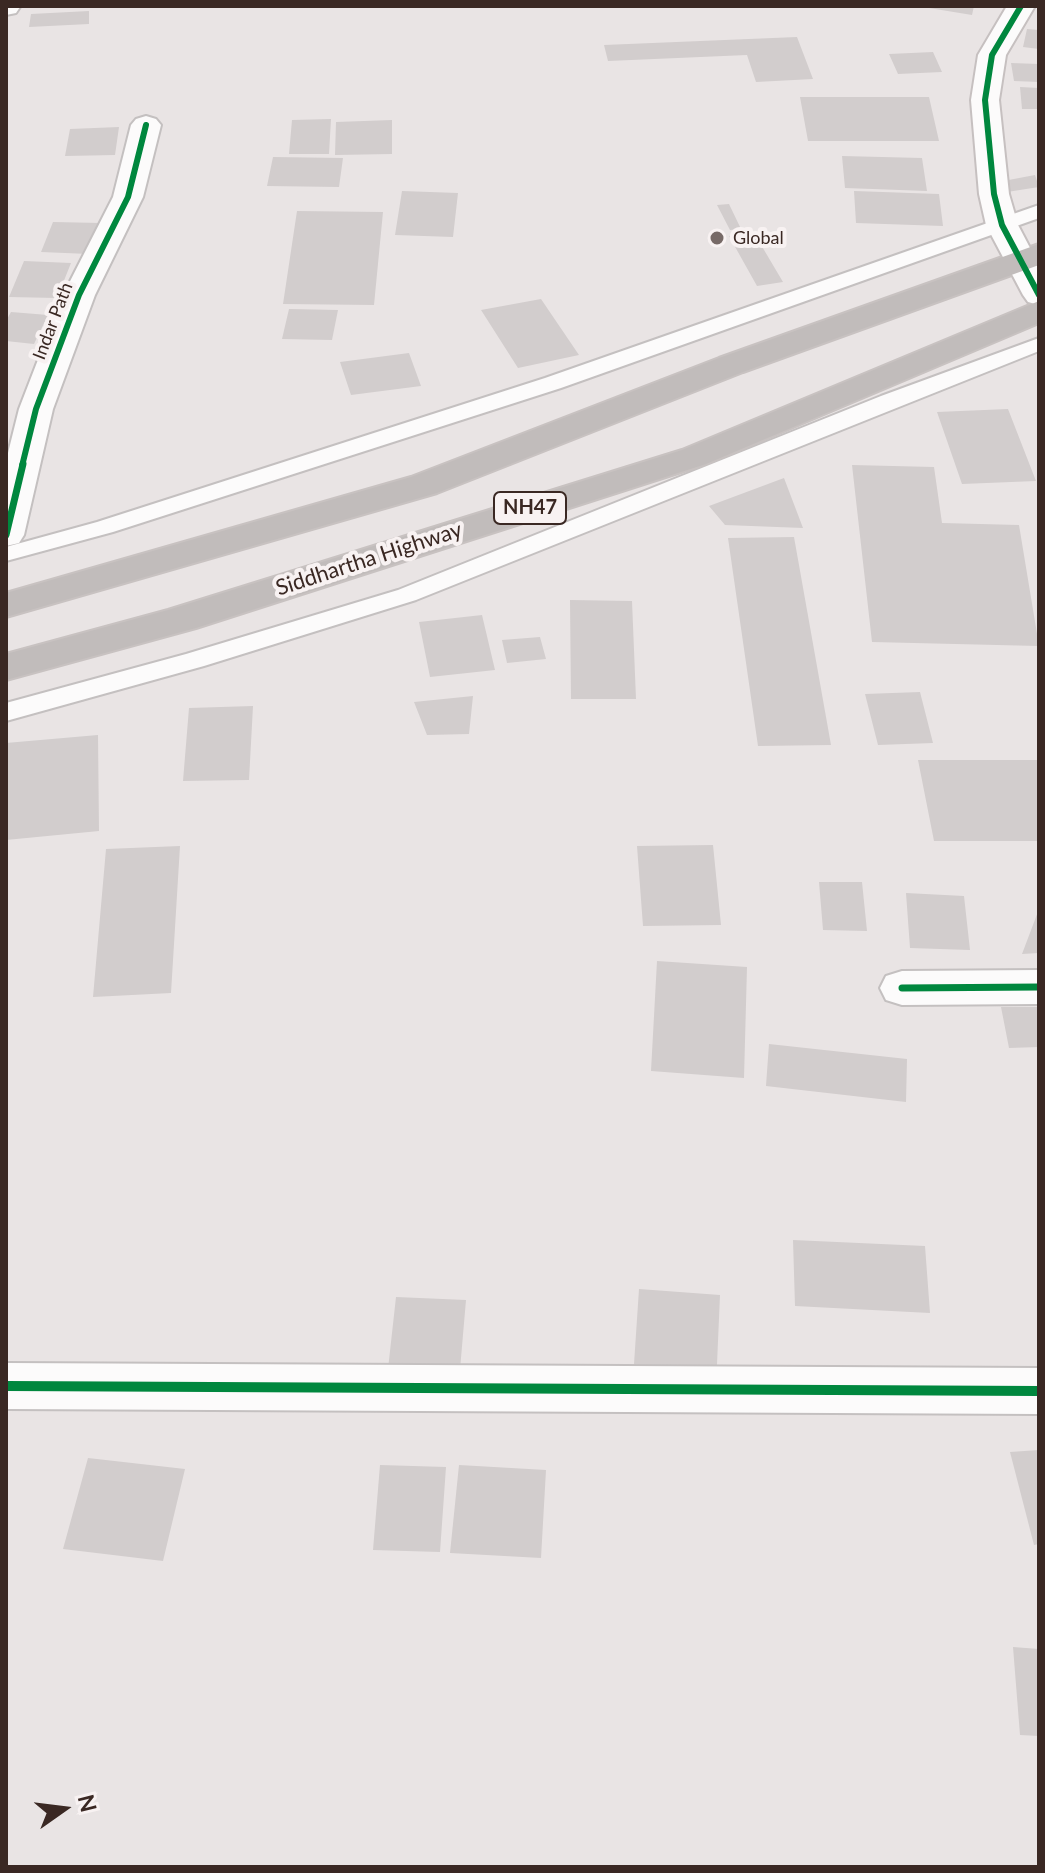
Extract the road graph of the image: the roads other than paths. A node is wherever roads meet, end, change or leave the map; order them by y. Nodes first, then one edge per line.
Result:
1 (1021, 6) edge
2 (146, 125) dead end
3 (1039, 211) edge
4 (1002, 225) junction
5 (1029, 258) edge
6 (1039, 295) edge
7 (1039, 311) edge
8 (1039, 344) edge
9 (6, 535) edge
10 (6, 554) edge
11 (6, 605) edge
12 (6, 667) edge
13 (6, 712) edge
14 (1039, 987) edge
15 (902, 988) dead end
16 (6, 1386) edge
17 (1039, 1391) edge

1 - 4 street
2 - 9 street, Indar Path
3 - 4 lane
4 - 5 street
4 - 10 lane
5 - 6 street
5 - 11 highway, NH47
7 - 12 highway, Siddhartha Highway / NH47
8 - 13 lane
14 - 15 street
16 - 17 street

